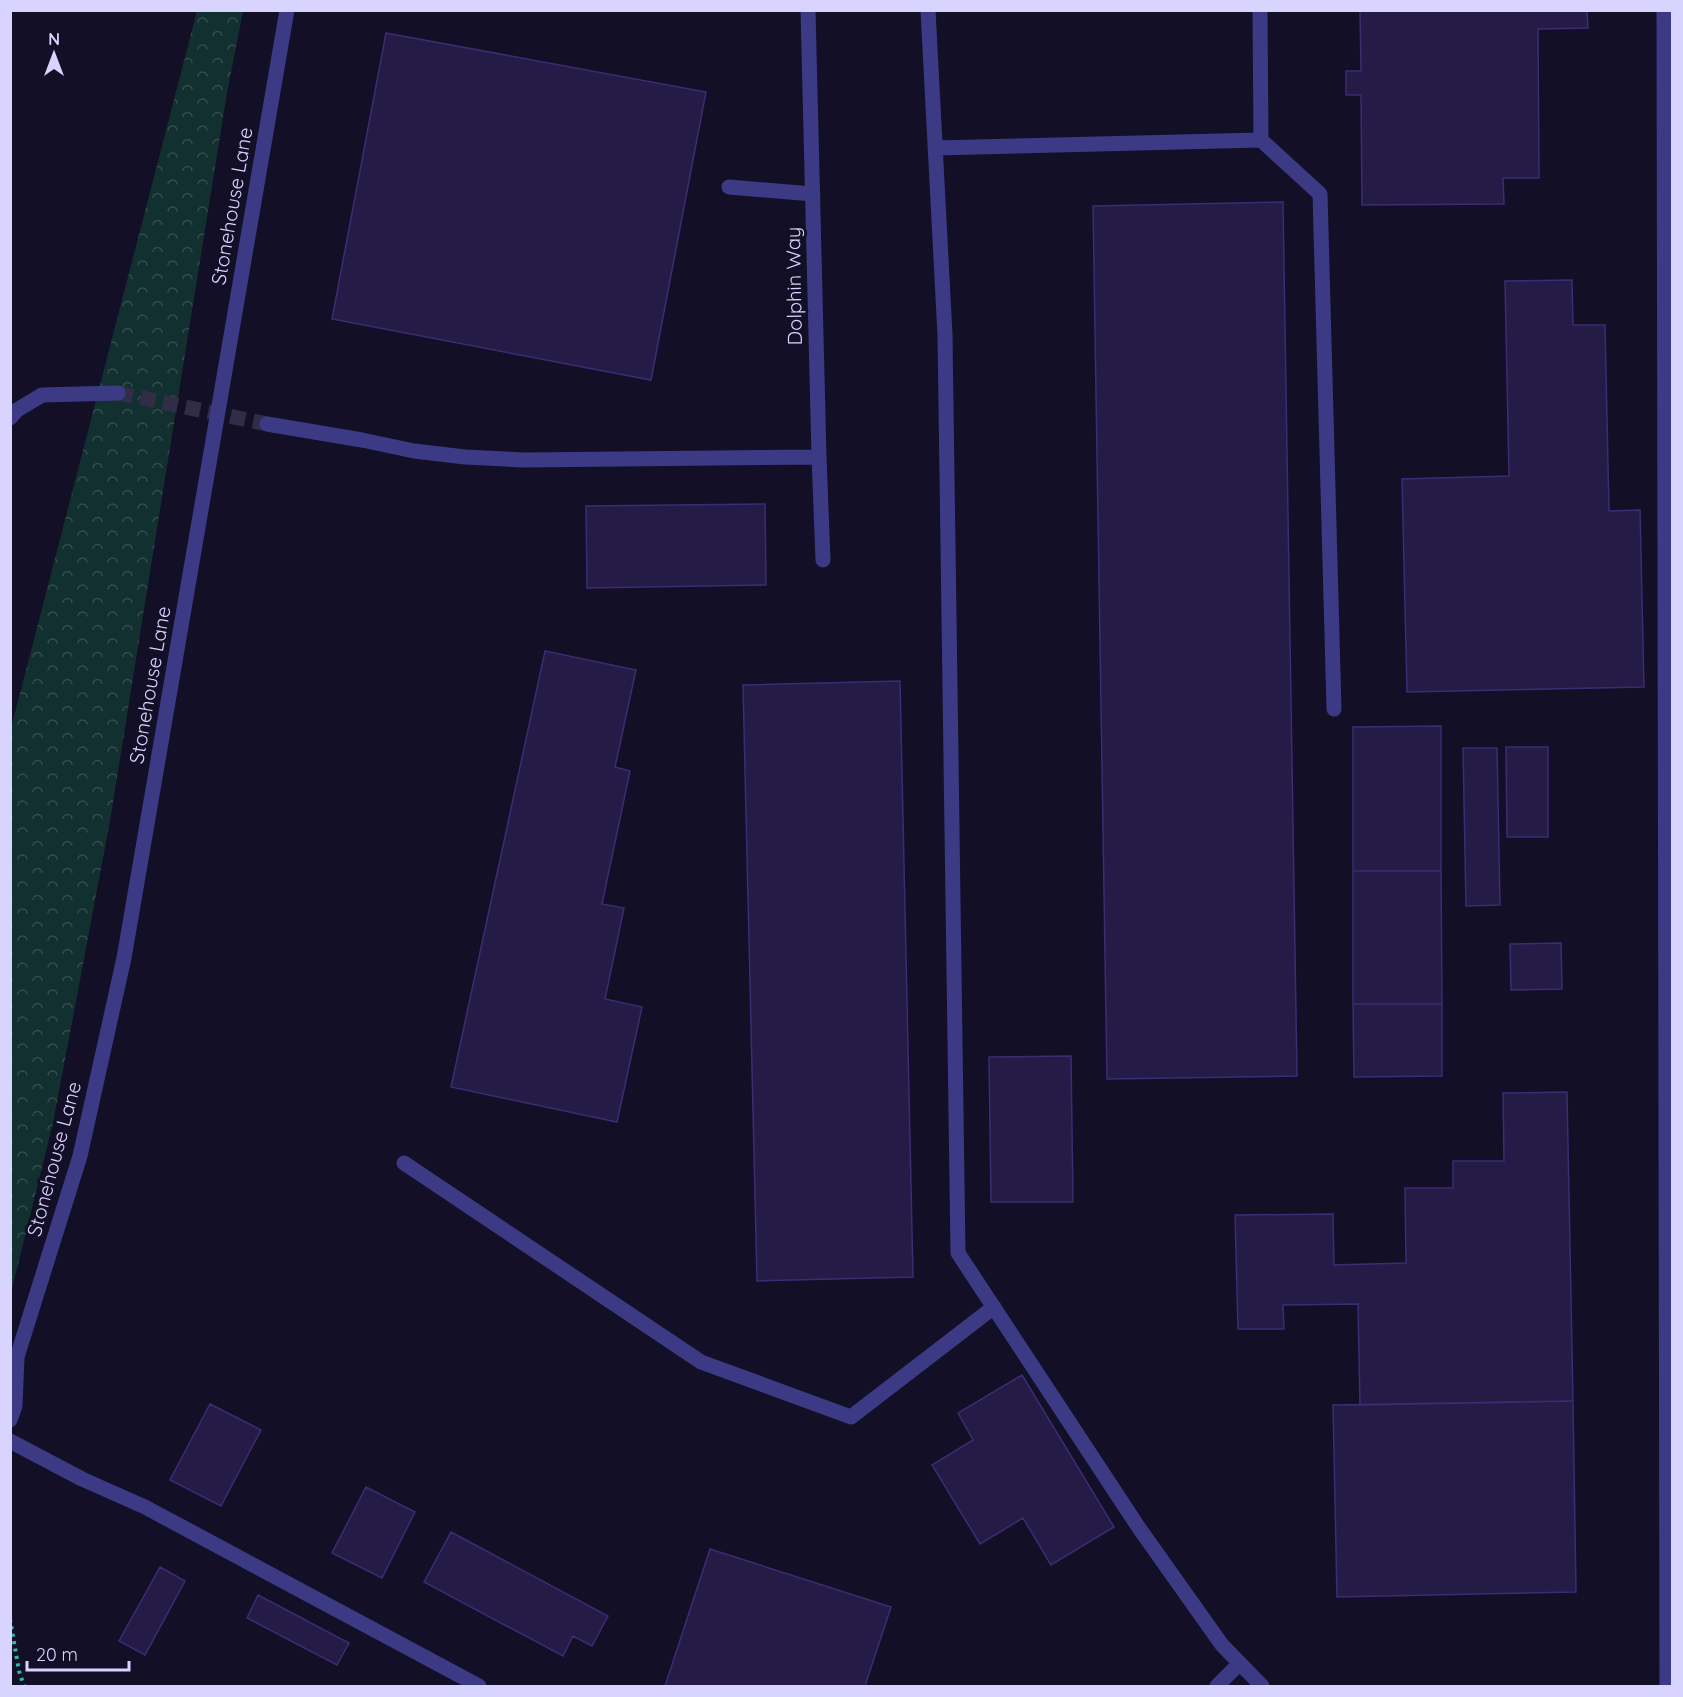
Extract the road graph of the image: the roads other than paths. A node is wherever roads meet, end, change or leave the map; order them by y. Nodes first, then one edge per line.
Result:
1 (287, 10) edge
2 (808, 10) edge
3 (928, 10) edge
4 (1260, 10) edge
5 (1664, 10) edge
6 (1261, 140) junction
7 (935, 148) junction
8 (729, 187) dead end
9 (813, 194) junction
10 (118, 393) tunnel mouth
11 (13, 411) edge
12 (267, 424) tunnel mouth
13 (819, 457) junction
14 (823, 560) dead end
15 (1334, 709) dead end
16 (1665, 895) junction
17 (1672, 947) edge
18 (404, 1163) dead end
19 (994, 1307) junction
20 (14, 1363) edge
21 (10, 1420) edge
22 (10, 1442) edge
23 (1240, 1663) junction
24 (479, 1686) edge
25 (1217, 1686) edge
26 (1262, 1686) edge
27 (1667, 1686) edge

1 - 20 street, Stonehouse Lane
2 - 9 street, Dolphin Way
3 - 7 street
4 - 6 street
5 - 16 street
6 - 7 street
6 - 15 street
7 - 19 street
8 - 9 street
9 - 13 street, Dolphin Way
10 - 11 street
12 - 13 street
13 - 14 street, Dolphin Way
16 - 17 street
16 - 27 street
18 - 19 street
19 - 23 street
20 - 21 street, Stonehouse Lane
22 - 24 street
23 - 25 street
23 - 26 street

